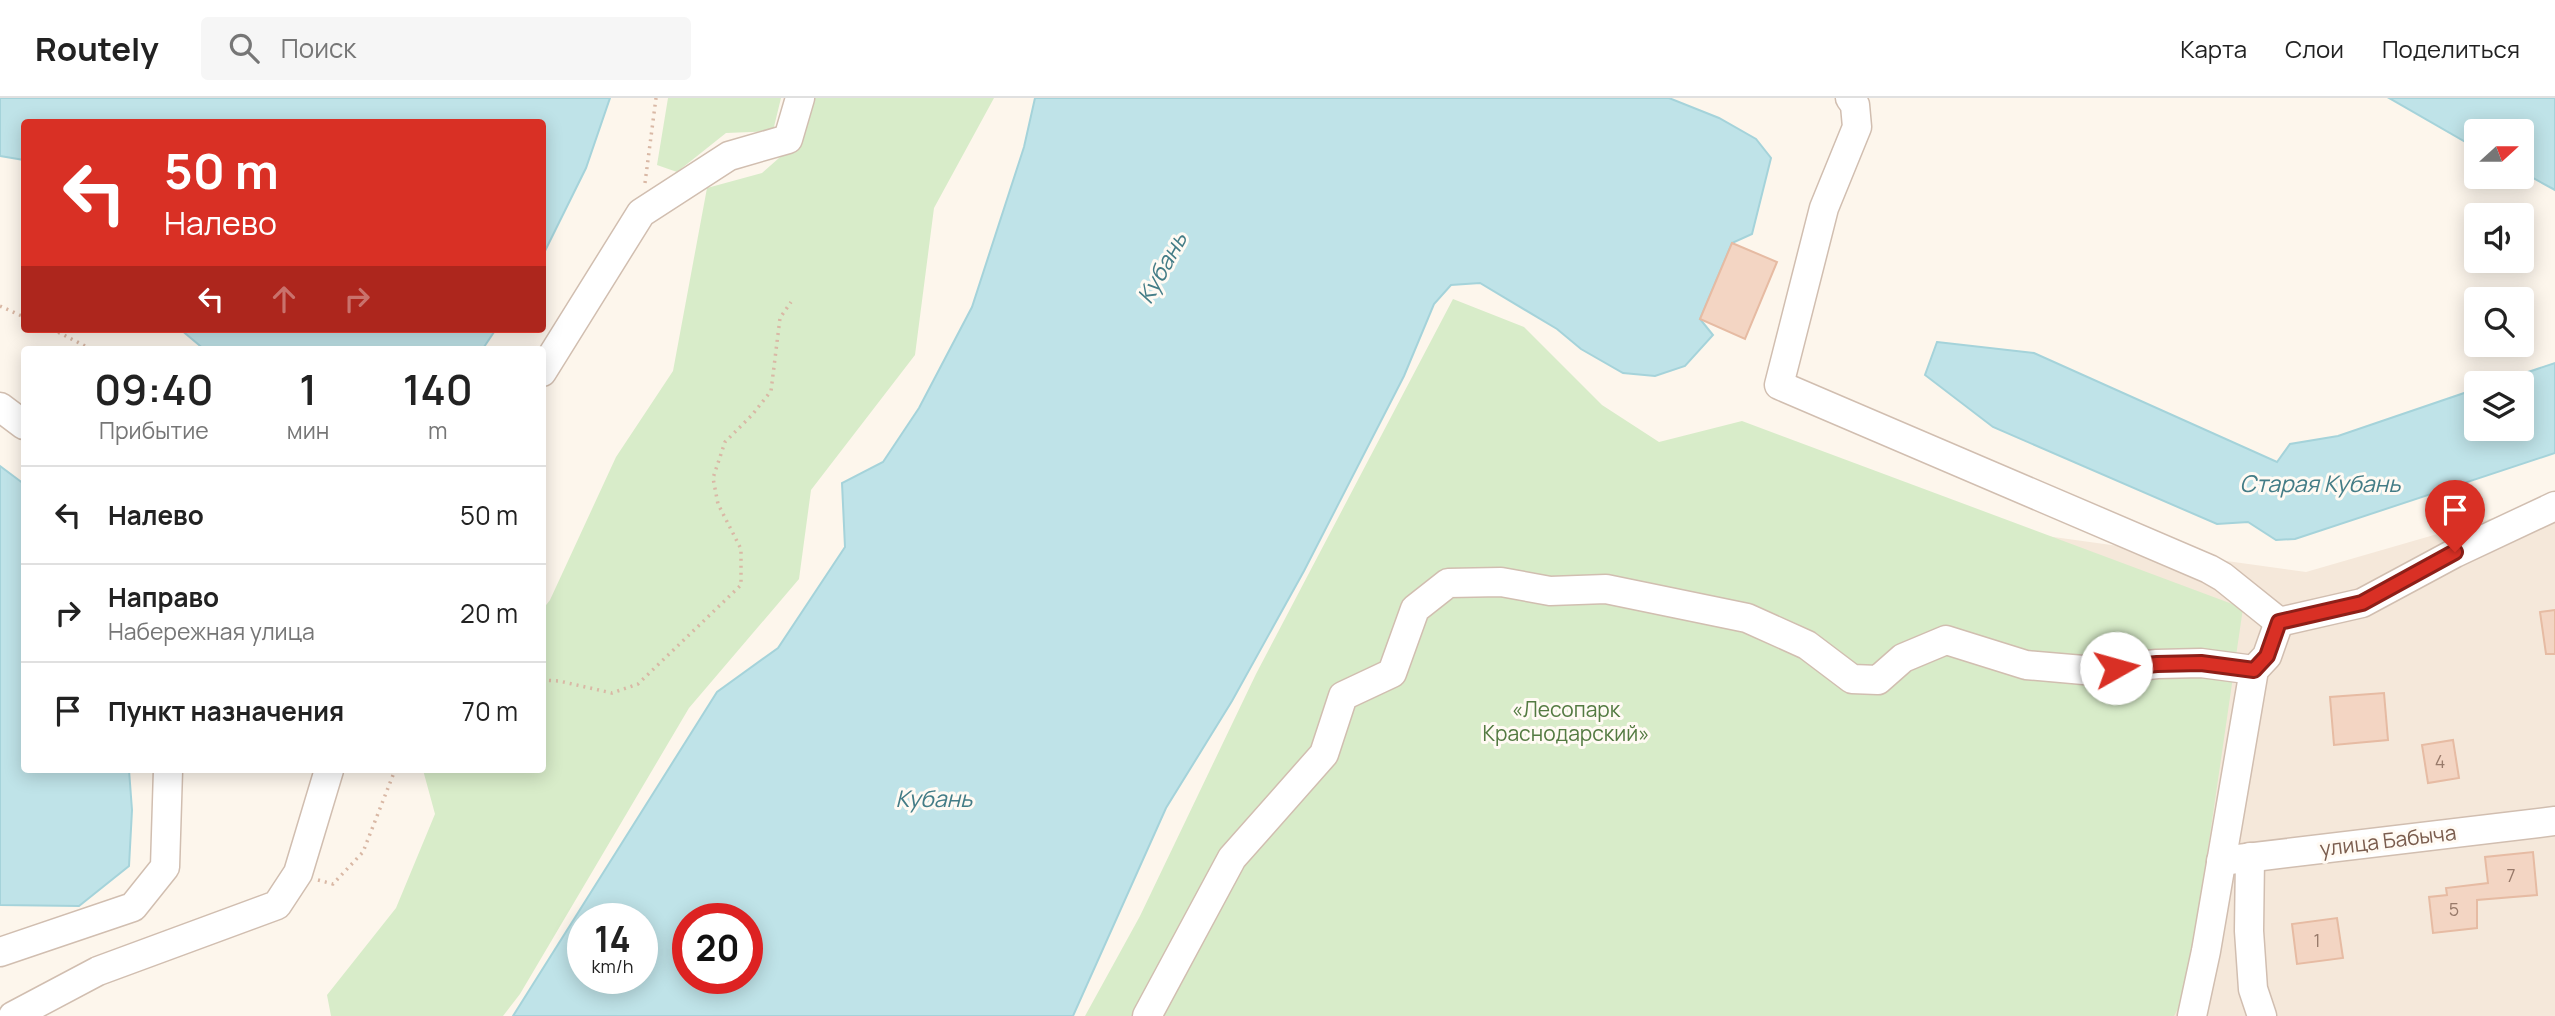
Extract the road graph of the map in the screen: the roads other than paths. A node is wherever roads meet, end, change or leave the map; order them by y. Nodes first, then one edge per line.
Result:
1 (800, 98) edge
2 (1850, 98) edge
3 (546, 366) edge
4 (0, 407) edge
5 (21, 423) edge
6 (2555, 506) edge
7 (2279, 622) junction
8 (2254, 670) junction
9 (169, 773) edge
10 (328, 773) edge
11 (2555, 821) edge
12 (2250, 857) junction
13 (2221, 861) junction
14 (0, 952) edge
15 (13, 1016) edge
16 (1147, 1016) edge
17 (2192, 1016) edge
18 (2262, 1016) edge

1 - 3 street
2 - 7 street
4 - 5 street
6 - 7 street
7 - 8 street
8 - 13 street
8 - 16 street
9 - 14 street
10 - 15 street
11 - 12 street, улица Бабыча
12 - 13 street, улица Бабыча
12 - 18 street
13 - 17 street

